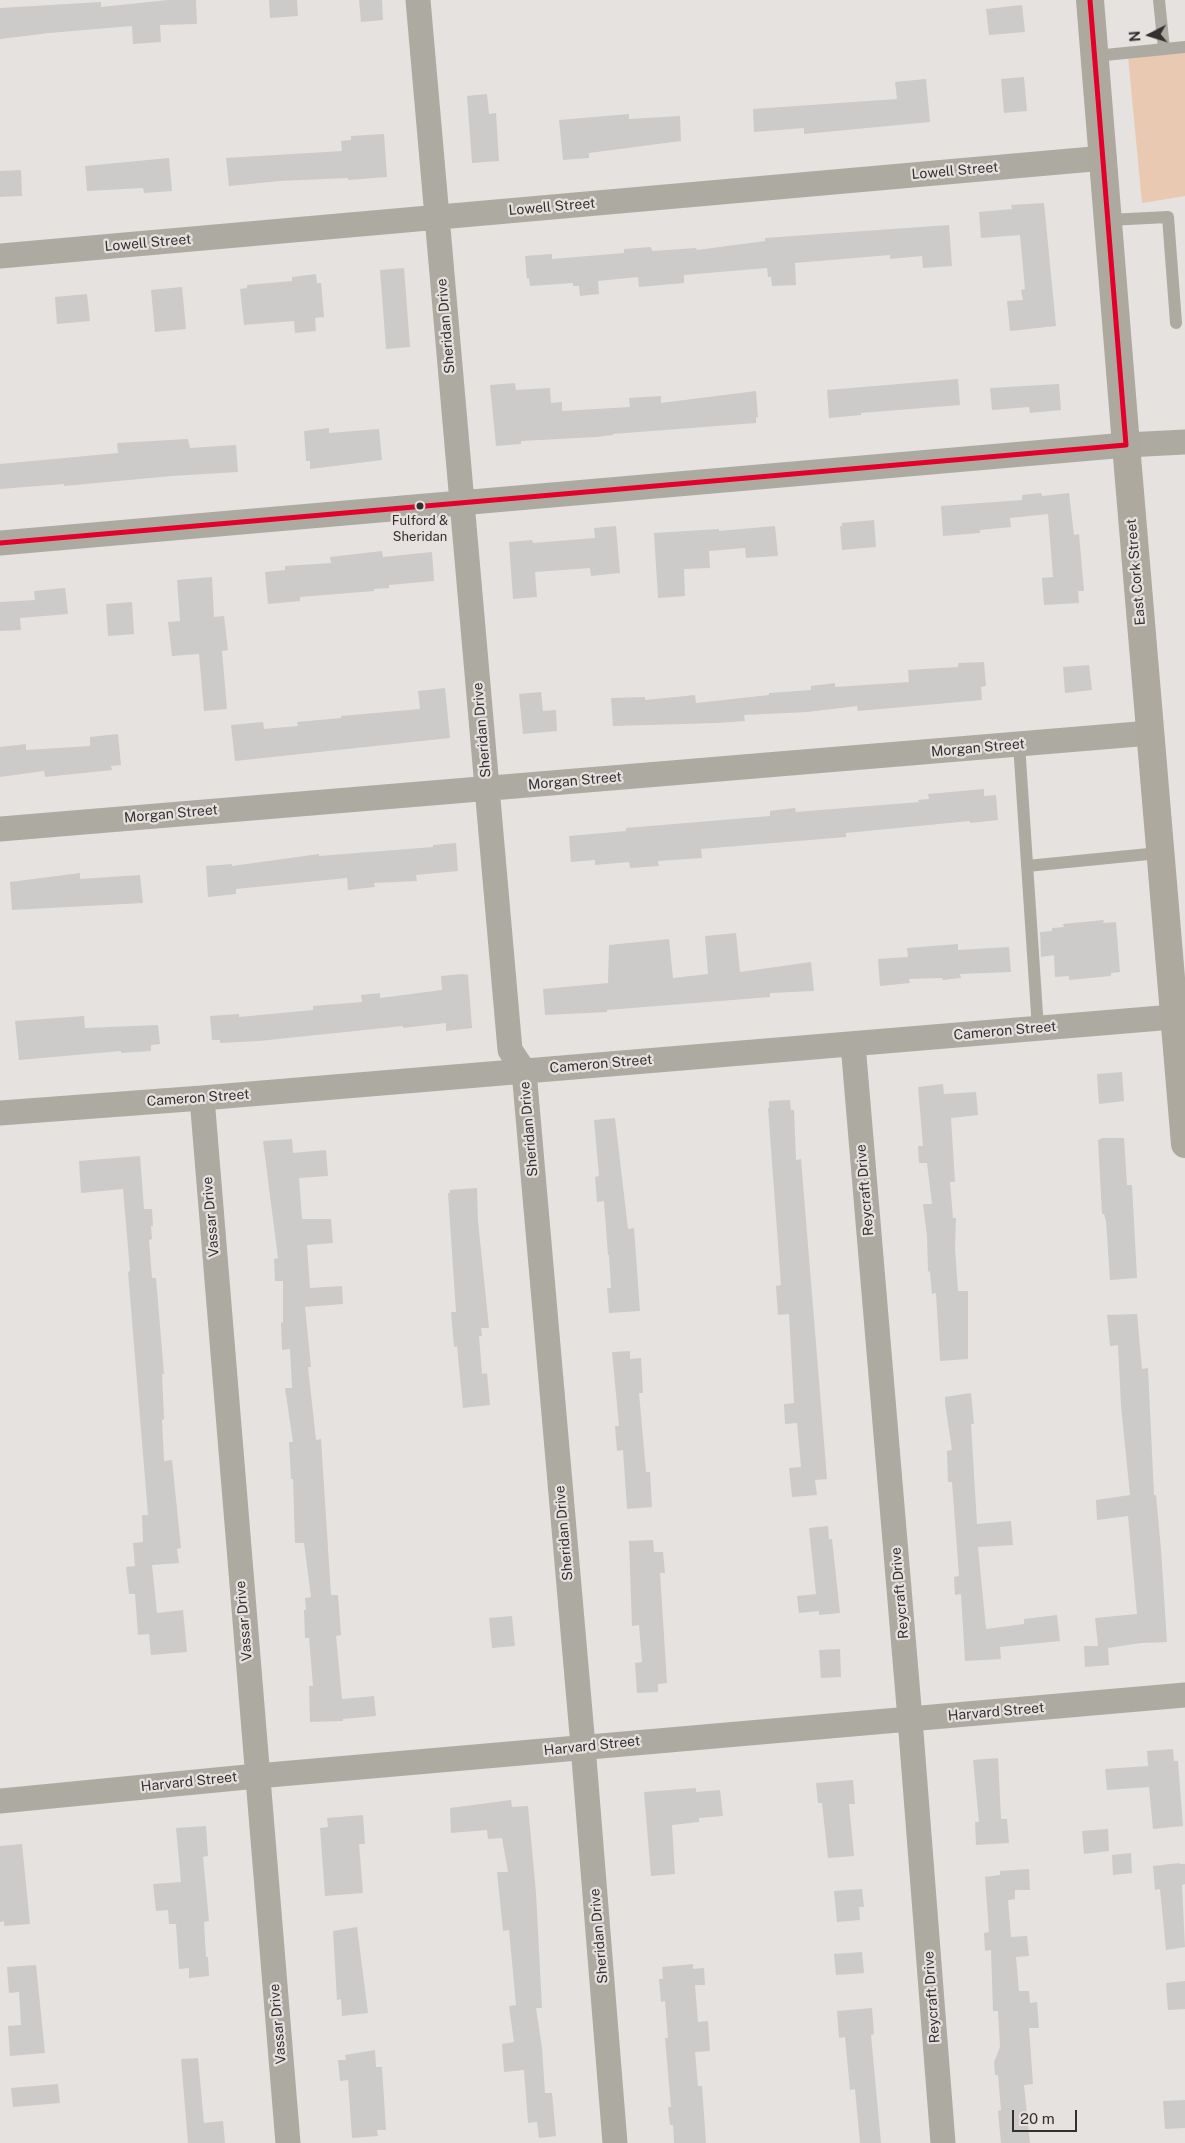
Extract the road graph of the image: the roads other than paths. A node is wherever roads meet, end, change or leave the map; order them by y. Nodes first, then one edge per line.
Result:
1 (418, 0) edge
2 (1090, 0) edge
3 (1159, 0) edge
4 (1185, 47) edge
5 (1164, 49) junction
6 (1095, 56) junction
7 (1104, 158) junction
8 (436, 217) junction
9 (1108, 220) junction
10 (0, 256) edge
11 (1176, 323) dead end
12 (1185, 442) edge
13 (1126, 446) junction
14 (461, 504) junction
15 (0, 542) edge
16 (1150, 733) junction
17 (1020, 744) junction
18 (487, 788) junction
19 (0, 829) edge
20 (1159, 853) junction
21 (1027, 866) junction
22 (1177, 972) edge
23 (1173, 1018) junction
24 (1038, 1028) junction
25 (853, 1044) junction
26 (524, 1070) junction
27 (202, 1098) junction
28 (0, 1113) edge
29 (1185, 1144) edge
30 (1185, 1695) edge
31 (910, 1719) junction
32 (583, 1746) junction
33 (257, 1776) junction
34 (0, 1801) edge
35 (288, 2143) edge
36 (615, 2143) edge
37 (943, 2143) edge

1 - 8 street, Sheridan Drive
2 - 6 street, East Cork Street
3 - 5 lane
4 - 5 lane
5 - 6 lane
6 - 7 street, East Cork Street
7 - 8 street, Lowell Street
7 - 9 street, East Cork Street
8 - 10 street, Lowell Street
8 - 14 street, Sheridan Drive
9 - 11 lane
9 - 13 street, East Cork Street
12 - 13 street
13 - 14 street
13 - 16 street, East Cork Street
14 - 15 street
14 - 18 street, Sheridan Drive
16 - 17 street, Morgan Street
16 - 20 street, East Cork Street
17 - 18 street, Morgan Street
17 - 21 lane
18 - 19 street, Morgan Street
18 - 26 street, Sheridan Drive
20 - 21 lane
20 - 22 street, East Cork Street
21 - 24 lane
22 - 23 street, East Cork Street
23 - 24 street, Cameron Street
23 - 29 street, East Cork Street
24 - 25 street, Cameron Street
25 - 26 street, Cameron Street
25 - 31 street, Reycraft Drive
26 - 27 street, Cameron Street
26 - 32 street, Sheridan Drive
27 - 28 street, Cameron Street
27 - 33 street, Vassar Drive
30 - 31 street, Harvard Street
31 - 32 street, Harvard Street
31 - 37 street, Reycraft Drive
32 - 33 street, Harvard Street
32 - 36 street, Sheridan Drive
33 - 34 street, Harvard Street
33 - 35 street, Vassar Drive

